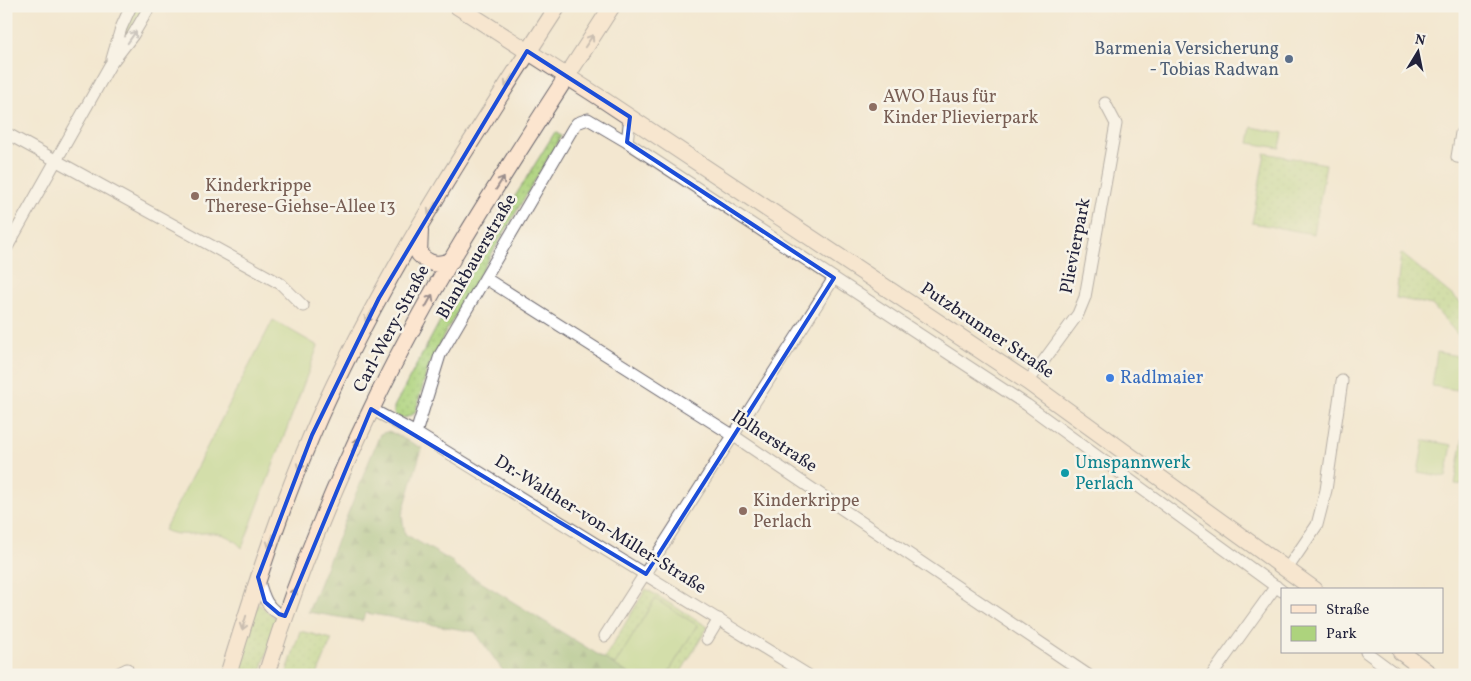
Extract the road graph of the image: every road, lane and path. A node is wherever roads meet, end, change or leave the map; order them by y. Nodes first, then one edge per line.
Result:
1 (131, 6) edge
2 (150, 6) edge
3 (457, 6) edge
4 (558, 6) edge
5 (612, 6) edge
6 (527, 51) junction
7 (110, 65) junction
8 (567, 77) junction
9 (1105, 103) dead end
10 (630, 118) junction
11 (6, 133) edge
12 (1465, 134) edge
13 (627, 142) junction
14 (1465, 158) edge
15 (55, 160) junction
16 (420, 228) junction
17 (6, 249) edge
18 (452, 260) junction
19 (486, 278) junction
20 (834, 278) junction
21 (303, 306) dead end
22 (1342, 381) dead end
23 (1028, 382) junction
24 (371, 409) junction
25 (416, 433) junction
26 (734, 436) junction
27 (1287, 570) junction
28 (646, 574) junction
29 (258, 577) junction
30 (1312, 588) edge
31 (1279, 589) edge
32 (285, 616) junction
33 (719, 619) junction
34 (605, 636) dead end
35 (707, 639) dead end
36 (1369, 654) edge
37 (1404, 654) edge
38 (127, 669) dead end
39 (115, 675) edge
40 (228, 675) edge
41 (266, 675) edge
42 (808, 675) edge
43 (1088, 675) edge
44 (1212, 675) edge
45 (1397, 675) edge
46 (1432, 675) edge

1 - 7 street
7 -> 2 street
3 - 6 main road, Putzbrunner Straße
4 - 6 main road, Carl-Wery-Straße
8 -> 5 main road, Carl-Wery-Straße
6 - 8 main road, Putzbrunner Straße
6 -> 16 main road, Carl-Wery-Straße
7 - 15 street
8 - 10 main road, Putzbrunner Straße
18 -> 8 main road, Carl-Wery-Straße
9 - 23 street, Plievierpark
10 - 13 street
10 - 23 main road, Putzbrunner Straße
11 - 15 street
12 - 14 street
13 - 19 street, Blankbauerstraße
13 - 20 street
15 - 17 street
15 - 21 street
16 - 18 main road
16 -> 29 main road, Carl-Wery-Straße
24 -> 18 main road, Carl-Wery-Straße
19 - 25 street, Blankbauerstraße
19 - 26 street, Iblherstraße
20 - 26 street
20 - 31 street
22 - 27 street
23 - 27 main road, Putzbrunner Straße
24 - 25 street, Dr.-Walther-von-Miller-Straße
32 -> 24 main road, Carl-Wery-Straße
25 - 28 street, Dr.-Walther-von-Miller-Straße
26 - 28 street
26 - 43 street, Iblherstraße
27 - 30 main road, Putzbrunner Straße
28 - 33 street, Dr.-Walther-von-Miller-Straße
28 - 34 street
29 - 32 street
29 -> 40 main road, Carl-Wery-Straße
31 - 44 street
32 - 41 main road, Carl-Wery-Straße
33 - 35 street
33 - 42 street, Dr.-Walther-von-Miller-Straße
36 - 45 street
37 - 46 main road
38 - 39 street

